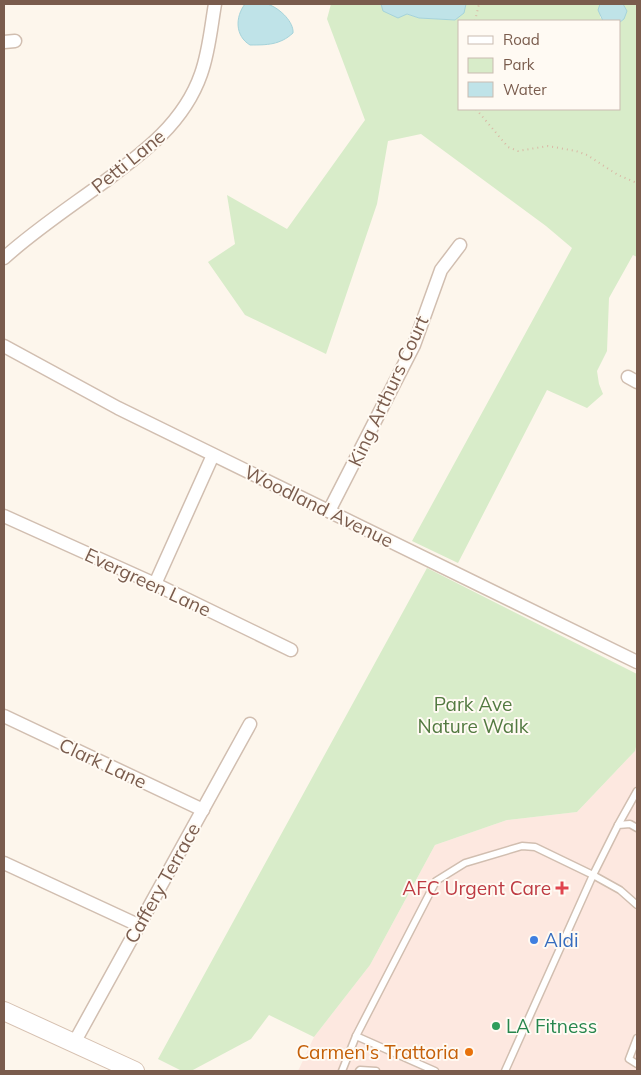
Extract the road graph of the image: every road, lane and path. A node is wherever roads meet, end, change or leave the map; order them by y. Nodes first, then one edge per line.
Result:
1 (215, 4) edge
2 (479, 4) edge
3 (475, 20) edge
4 (477, 110) edge
5 (637, 183) edge
6 (460, 245) dead end
7 (4, 258) edge
8 (4, 346) edge
9 (214, 455) junction
10 (329, 511) junction
11 (4, 516) edge
12 (155, 584) junction
13 (291, 650) dead end
14 (637, 662) edge
15 (4, 716) edge
16 (250, 724) dead end
17 (637, 791) edge
18 (203, 810) junction
19 (618, 825) junction
20 (637, 828) edge
21 (4, 863) edge
22 (593, 875) junction
23 (637, 905) edge
24 (138, 925) junction
25 (4, 1011) edge
26 (356, 1036) junction
27 (637, 1038) edge
28 (74, 1043) junction
29 (637, 1064) edge
30 (425, 1069) edge
31 (135, 1071) edge
32 (342, 1071) edge
33 (359, 1071) edge
34 (376, 1071) edge
35 (435, 1071) edge
36 (506, 1071) edge

1 - 7 street, Petti Lane
2 - 3 path
4 - 5 path
6 - 10 street, King Arthurs Court
8 - 9 street, Woodland Avenue
9 - 10 street, Woodland Avenue
9 - 12 street
10 - 14 street, Woodland Avenue
11 - 12 street, Evergreen Lane
12 - 13 street, Evergreen Lane
15 - 18 street, Clark Lane
16 - 18 street, Caffery Terrace
17 - 19 lane
18 - 24 street, Caffery Terrace
19 - 20 lane
19 - 22 lane
21 - 24 street
22 - 23 lane
22 - 26 lane
22 - 36 lane
24 - 28 street, Caffery Terrace
25 - 28 main road
26 - 30 lane
26 - 32 lane
27 - 29 lane
28 - 31 main road
30 - 35 lane
33 - 34 lane

